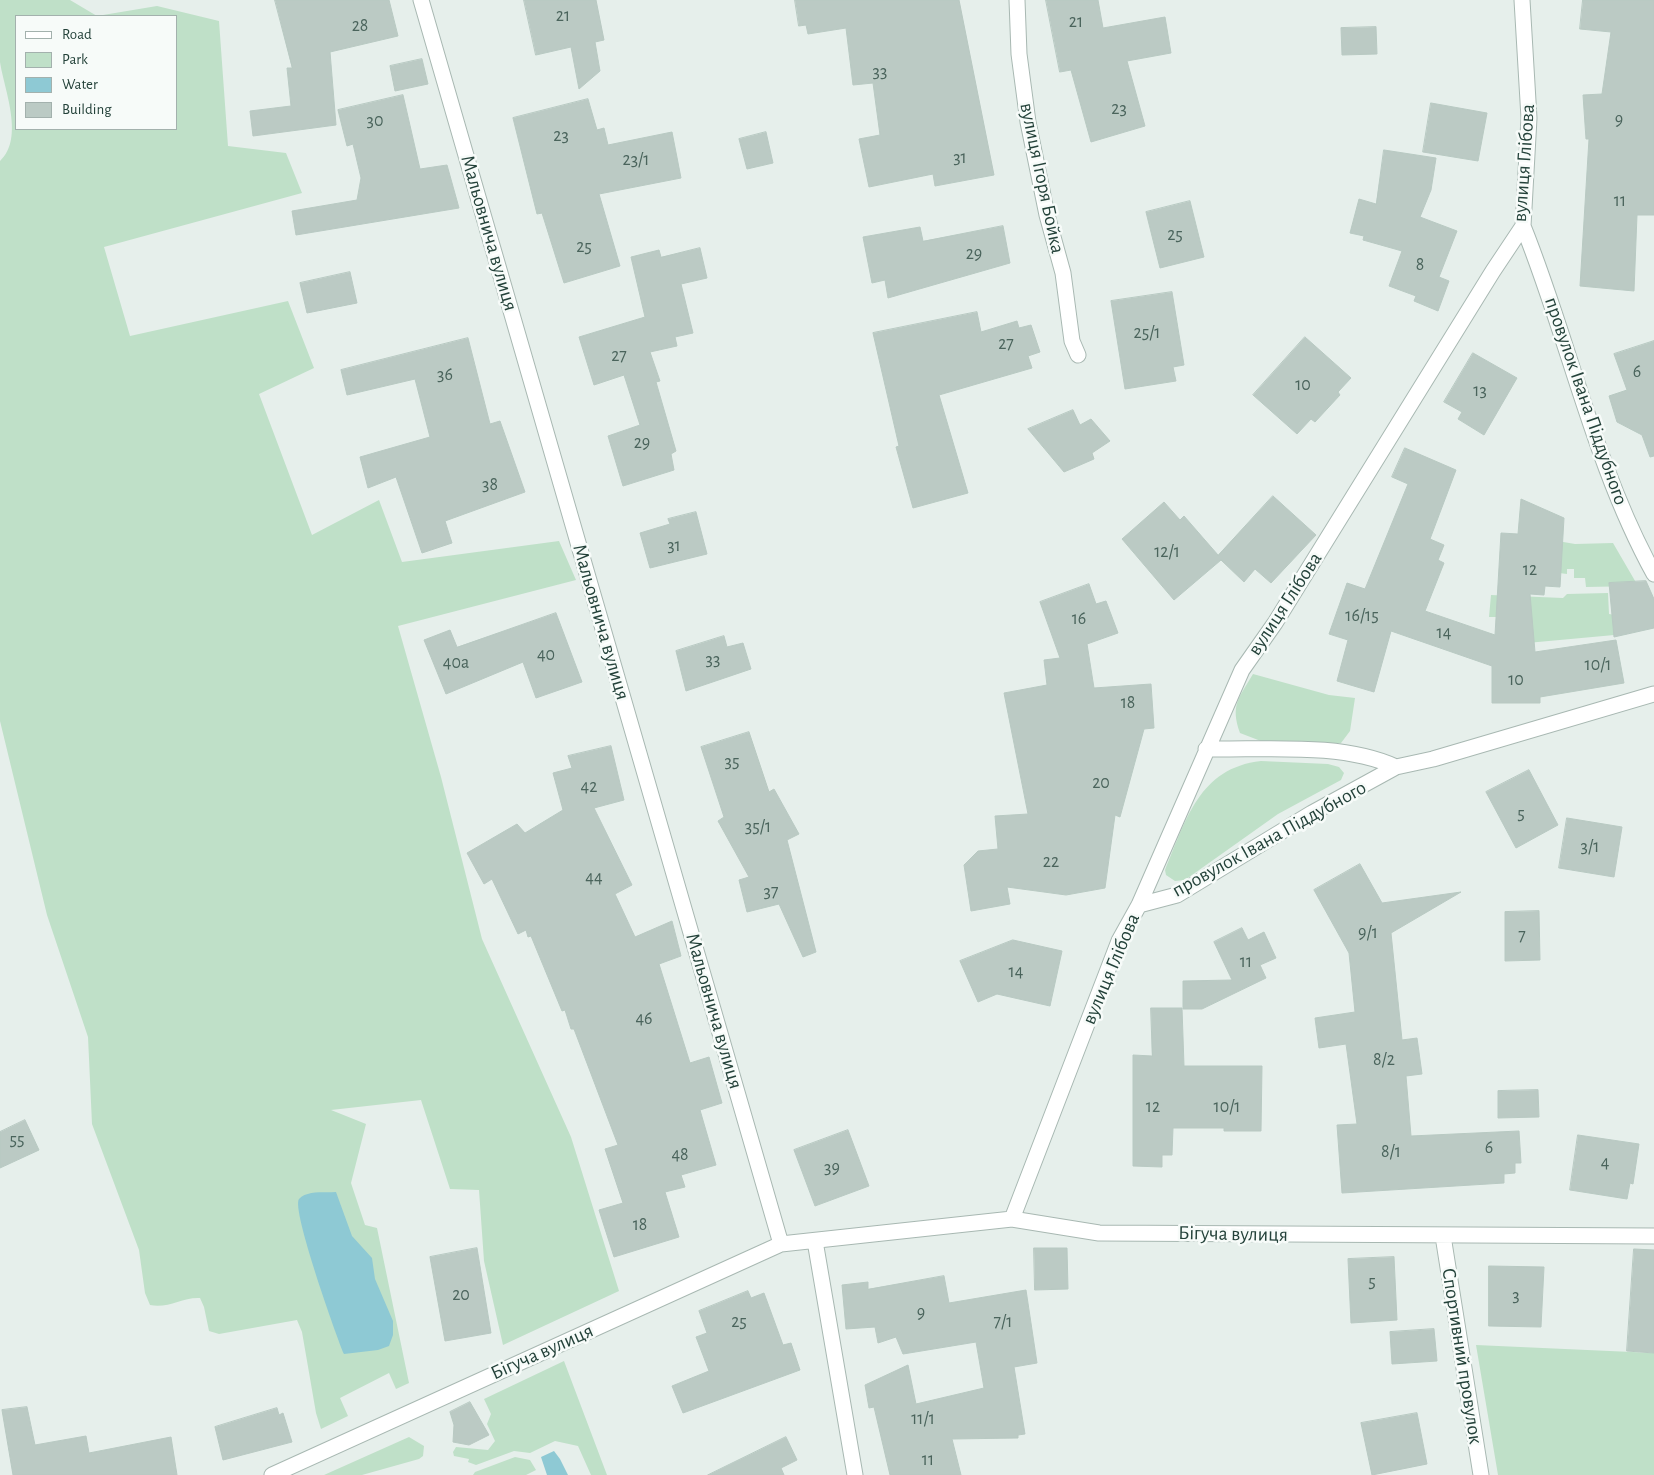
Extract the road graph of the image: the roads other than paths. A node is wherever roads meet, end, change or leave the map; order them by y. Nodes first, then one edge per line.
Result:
1 (422, 0) edge
2 (1017, 0) edge
3 (1522, 0) edge
4 (1523, 226) junction
5 (1078, 355) dead end
6 (1654, 574) edge
7 (1654, 694) edge
8 (1206, 749) junction
9 (1396, 767) junction
10 (1139, 905) junction
11 (1012, 1219) junction
12 (1443, 1236) junction
13 (1654, 1236) edge
14 (814, 1241) junction
15 (782, 1244) junction
16 (272, 1475) edge
17 (855, 1475) edge
18 (1482, 1475) edge

1 - 15 street, Мальовнича вулиця
2 - 5 street, вулиця Ігоря Бойка
3 - 4 street, вулиця Глібова
4 - 6 street, провулок Івана Піддубного
4 - 8 street, вулиця Глібова
7 - 9 street, провулок Івана Піддубного
8 - 9 street, провулок Івана Піддубного
8 - 10 street, вулиця Глібова
9 - 10 street, провулок Івана Піддубного
10 - 11 street, вулиця Глібова
11 - 12 street, Бігуча вулиця
11 - 14 street, Бігуча вулиця
12 - 13 street, Бігуча вулиця
12 - 18 street, Спортивний провулок
14 - 15 street, Бігуча вулиця
14 - 17 street
15 - 16 street, Бігуча вулиця

